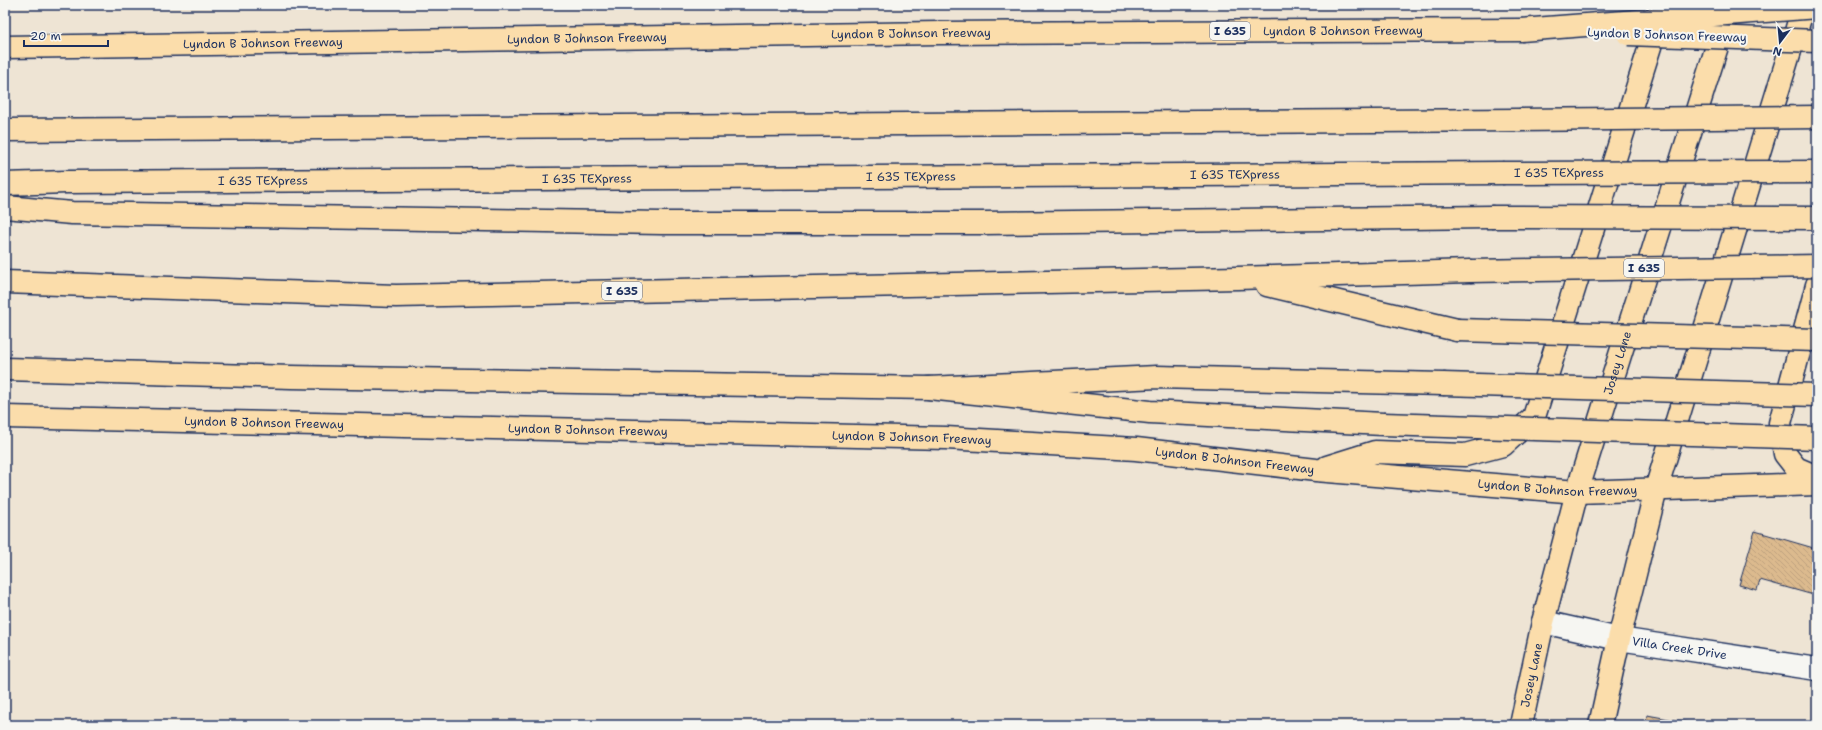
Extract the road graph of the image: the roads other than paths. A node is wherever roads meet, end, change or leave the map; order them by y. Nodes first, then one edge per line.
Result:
1 (1663, 5) edge
2 (1730, 5) edge
3 (1804, 5) edge
4 (1817, 7) edge
5 (1521, 30) junction
6 (1817, 40) edge
7 (5, 47) edge
8 (1817, 117) edge
9 (5, 130) edge
10 (1817, 172) edge
11 (5, 184) edge
12 (5, 207) edge
13 (1817, 218) edge
14 (1817, 266) edge
15 (1238, 278) junction
16 (5, 282) edge
17 (1817, 285) edge
18 (1817, 340) edge
19 (5, 369) edge
20 (929, 388) junction
21 (1817, 395) edge
22 (5, 417) edge
23 (1817, 438) edge
24 (1316, 470) junction
25 (1817, 477) edge
26 (1817, 484) edge
27 (1656, 488) junction
28 (1577, 492) junction
29 (1542, 622) junction
30 (1619, 639) junction
31 (1817, 669) edge
32 (1521, 725) edge
33 (1600, 725) edge

1 - 24 main road
2 - 28 main road, Josey Lane
3 - 27 main road
4 - 5 main road, bridge
5 - 6 main road, Lyndon B Johnson Freeway / I 635, bridge
5 - 7 main road, Lyndon B Johnson Freeway / I 635
8 - 9 main road, bridge
10 - 11 main road, I 635 TEXpress, bridge
12 - 13 main road, bridge
14 - 15 main road, I 635, bridge
15 - 16 main road, I 635
15 - 18 main road, bridge
17 - 25 main road
19 - 20 main road
20 - 21 main road, bridge
20 - 23 main road, bridge
22 - 24 main road, Lyndon B Johnson Freeway
24 - 28 main road, Lyndon B Johnson Freeway
26 - 27 main road, Lyndon B Johnson Freeway
27 - 28 main road, Lyndon B Johnson Freeway
27 - 30 main road
28 - 29 main road, Josey Lane
29 - 30 street, Villa Creek Drive
29 - 32 main road, Josey Lane
30 - 31 street, Villa Creek Drive
30 - 33 main road

